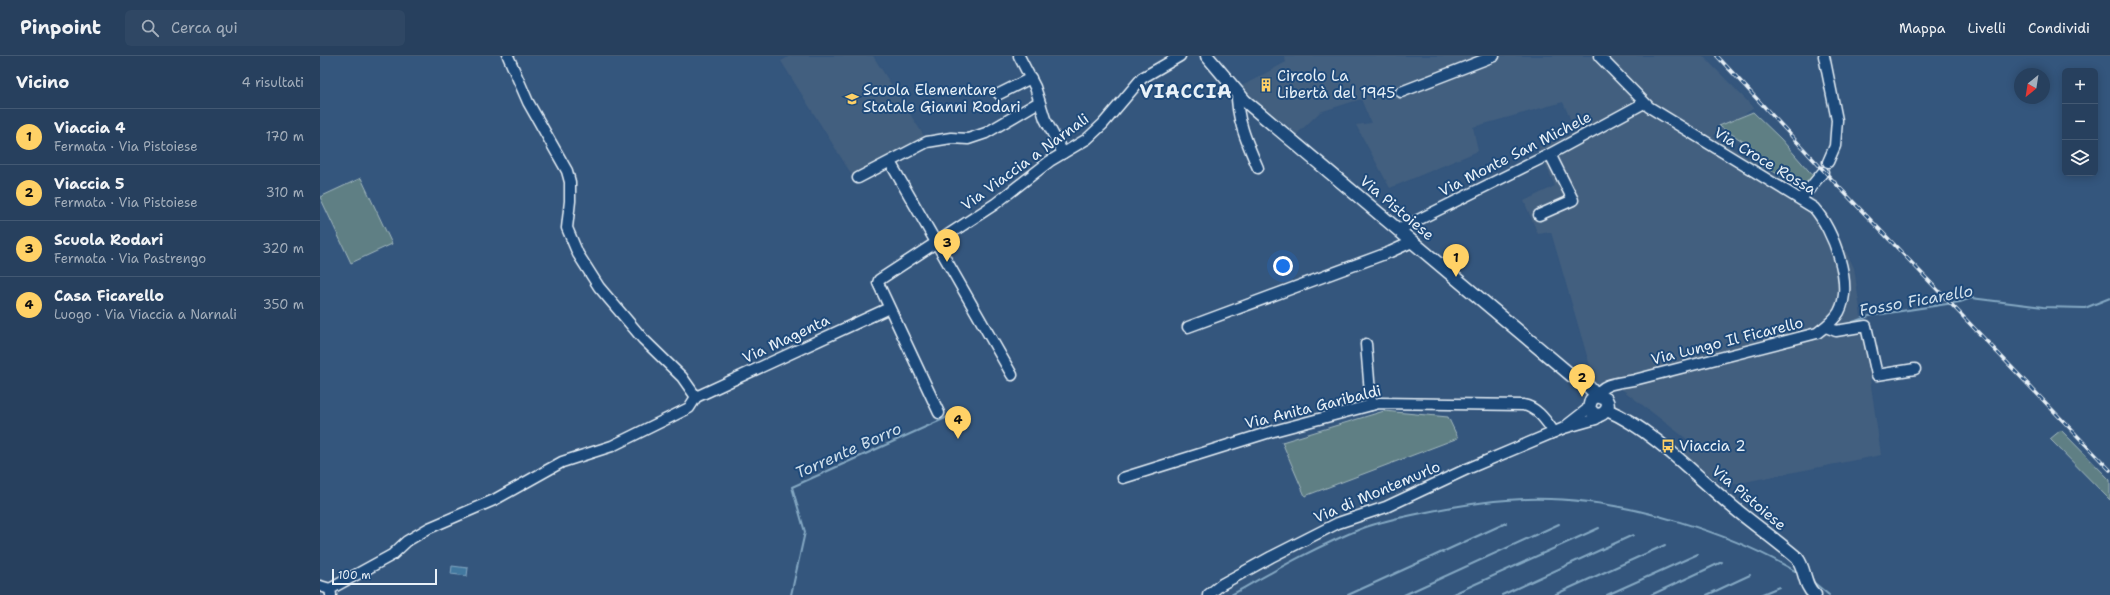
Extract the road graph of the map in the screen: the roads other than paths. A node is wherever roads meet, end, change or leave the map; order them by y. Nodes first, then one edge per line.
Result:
1 (508, 56) edge
2 (1019, 56) edge
3 (1180, 56) edge
4 (1208, 56) edge
5 (1494, 56) edge
6 (1599, 56) edge
7 (1824, 56) edge
8 (1031, 78) junction
9 (1237, 91) junction
10 (1401, 92) dead end
11 (999, 94) dead end
12 (1039, 102) junction
13 (1644, 103) junction
14 (1063, 153) junction
15 (1550, 154) junction
16 (890, 162) junction
17 (1828, 162) dead end
18 (1258, 168) dead end
19 (1823, 172) dead end
20 (858, 178) dead end
21 (1801, 199) junction
22 (1539, 215) dead end
23 (1398, 230) junction
24 (938, 242) junction
25 (1412, 242) junction
26 (889, 308) junction
27 (1188, 327) dead end
28 (1826, 327) junction
29 (1366, 344) dead end
30 (1915, 369) dead end
31 (1012, 375) dead end
32 (696, 397) junction
33 (1598, 404) junction
34 (1371, 405) junction
35 (940, 413) dead end
36 (1559, 430) junction
37 (1123, 478) dead end
38 (327, 590) edge
39 (1208, 595) edge
40 (1815, 595) edge

1 - 32 street
2 - 8 street
3 - 14 street, Via Viaccia a Narnali
4 - 9 main road, Via Pistoiese
5 - 10 street
6 - 13 street, Via Croce Rossa
7 - 17 street
8 - 11 street
8 - 12 street
9 - 18 street
9 - 23 main road, Via Pistoiese
12 - 14 street
12 - 16 street
13 - 15 street, Via Monte San Michele
13 - 21 street, Via Croce Rossa
14 - 24 street, Via Viaccia a Narnali
15 - 22 street
15 - 23 street, Via Monte San Michele
16 - 20 street
16 - 24 street
19 - 21 street
21 - 28 street, Via Croce Rossa
23 - 25 main road, Via Pistoiese
24 - 26 street, Via Viaccia a Narnali
24 - 31 street
25 - 27 street
25 - 33 main road, Via Pistoiese
26 - 32 street, Via Magenta
26 - 35 street, Via Viaccia a Narnali
28 - 30 street, Via Lungo Il Ficarello
28 - 33 street, Via Lungo Il Ficarello
29 - 34 street
32 - 38 street
33 - 36 street, Via di Montemurlo
33 - 40 main road, Via Pistoiese
34 - 36 street, Via Anita Garibaldi
34 - 37 street, Via Anita Garibaldi
36 - 39 street, Via di Montemurlo

